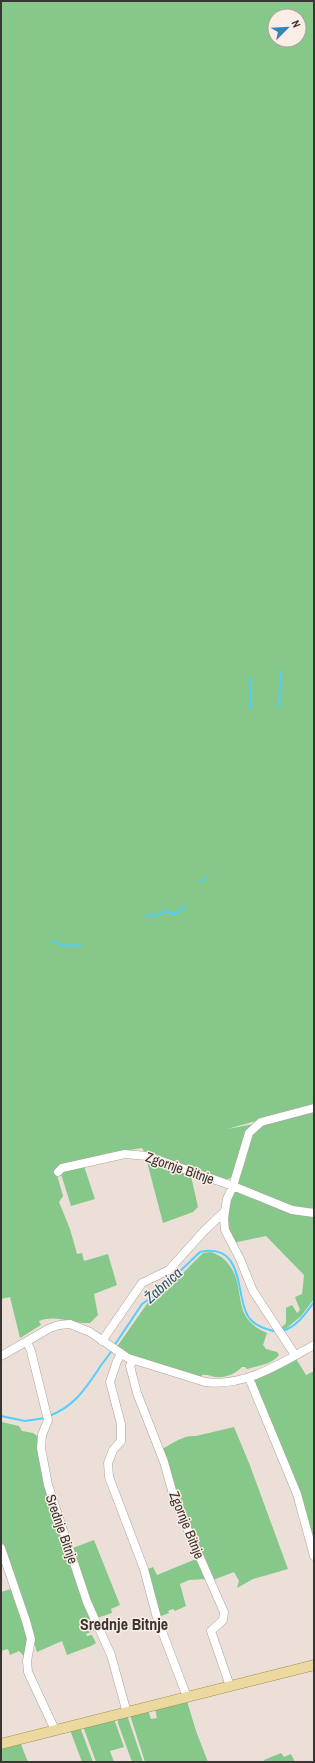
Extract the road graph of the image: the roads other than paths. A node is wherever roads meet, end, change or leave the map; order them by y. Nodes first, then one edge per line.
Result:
1 (314, 1108) edge
2 (58, 1172) dead end
3 (233, 1186) junction
4 (225, 1211) junction
5 (314, 1213) edge
6 (27, 1342) junction
7 (105, 1343) junction
8 (314, 1345) edge
9 (120, 1353) junction
10 (296, 1355) junction
11 (1, 1356) edge
12 (133, 1360) junction
13 (249, 1378) junction
14 (1, 1548) edge
15 (314, 1556) edge
16 (314, 1665) edge
17 (230, 1686) junction
18 (184, 1698) junction
19 (127, 1713) junction
20 (55, 1730) junction
21 (1, 1744) edge

1 - 3 street, Zgornje Bitnje
2 - 3 street, Zgornje Bitnje
3 - 4 street, Zgornje Bitnje
3 - 5 street, Zgornje Bitnje
4 - 7 street
4 - 10 street, Zgornje Bitnje
6 - 7 street
6 - 11 street
6 - 19 street, Srednje Bitnje
7 - 9 street
8 - 10 street
9 - 12 street
9 - 18 street
10 - 13 street
12 - 13 street
12 - 17 street, Zgornje Bitnje
13 - 15 street
14 - 20 street
16 - 17 main road
17 - 18 main road
18 - 19 main road
19 - 20 main road
20 - 21 main road

